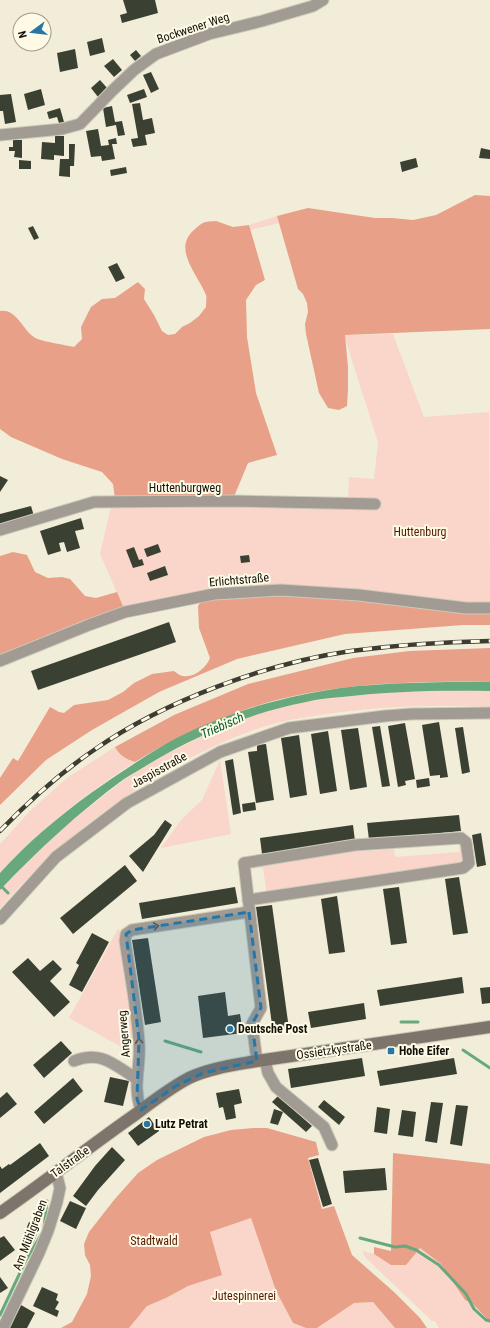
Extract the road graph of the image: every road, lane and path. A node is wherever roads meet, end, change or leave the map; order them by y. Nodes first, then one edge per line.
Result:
1 (324, 0) edge
2 (0, 135) edge
3 (375, 504) dead end
4 (0, 530) edge
5 (490, 608) edge
6 (0, 661) edge
7 (490, 713) edge
8 (248, 900) junction
9 (249, 912) junction
10 (0, 919) edge
11 (490, 1027) edge
12 (74, 1061) dead end
13 (261, 1061) junction
14 (203, 1073) joint
15 (137, 1079) junction
16 (141, 1110) junction
17 (332, 1145) dead end
18 (56, 1172) junction
19 (1, 1210) edge
20 (3, 1328) edge

1 - 2 street, Bockwener Weg
3 - 4 street, Huttenburgweg
5 - 6 street, Erlichtstraße
7 - 10 street, Jaspisstraße
8 - 8 street
8 - 9 street
9 - 13 street
15 -> 9 street, Angerweg
11 - 13 main road, Ossietzkystraße
12 - 15 street, Angerweg
13 - 14 main road, Ossietzkystraße
13 - 17 street
14 - 16 main road, Talstraße
15 - 16 street
16 - 18 main road, Talstraße
18 - 19 main road, Talstraße
18 - 20 street, Am Mühlgraben

